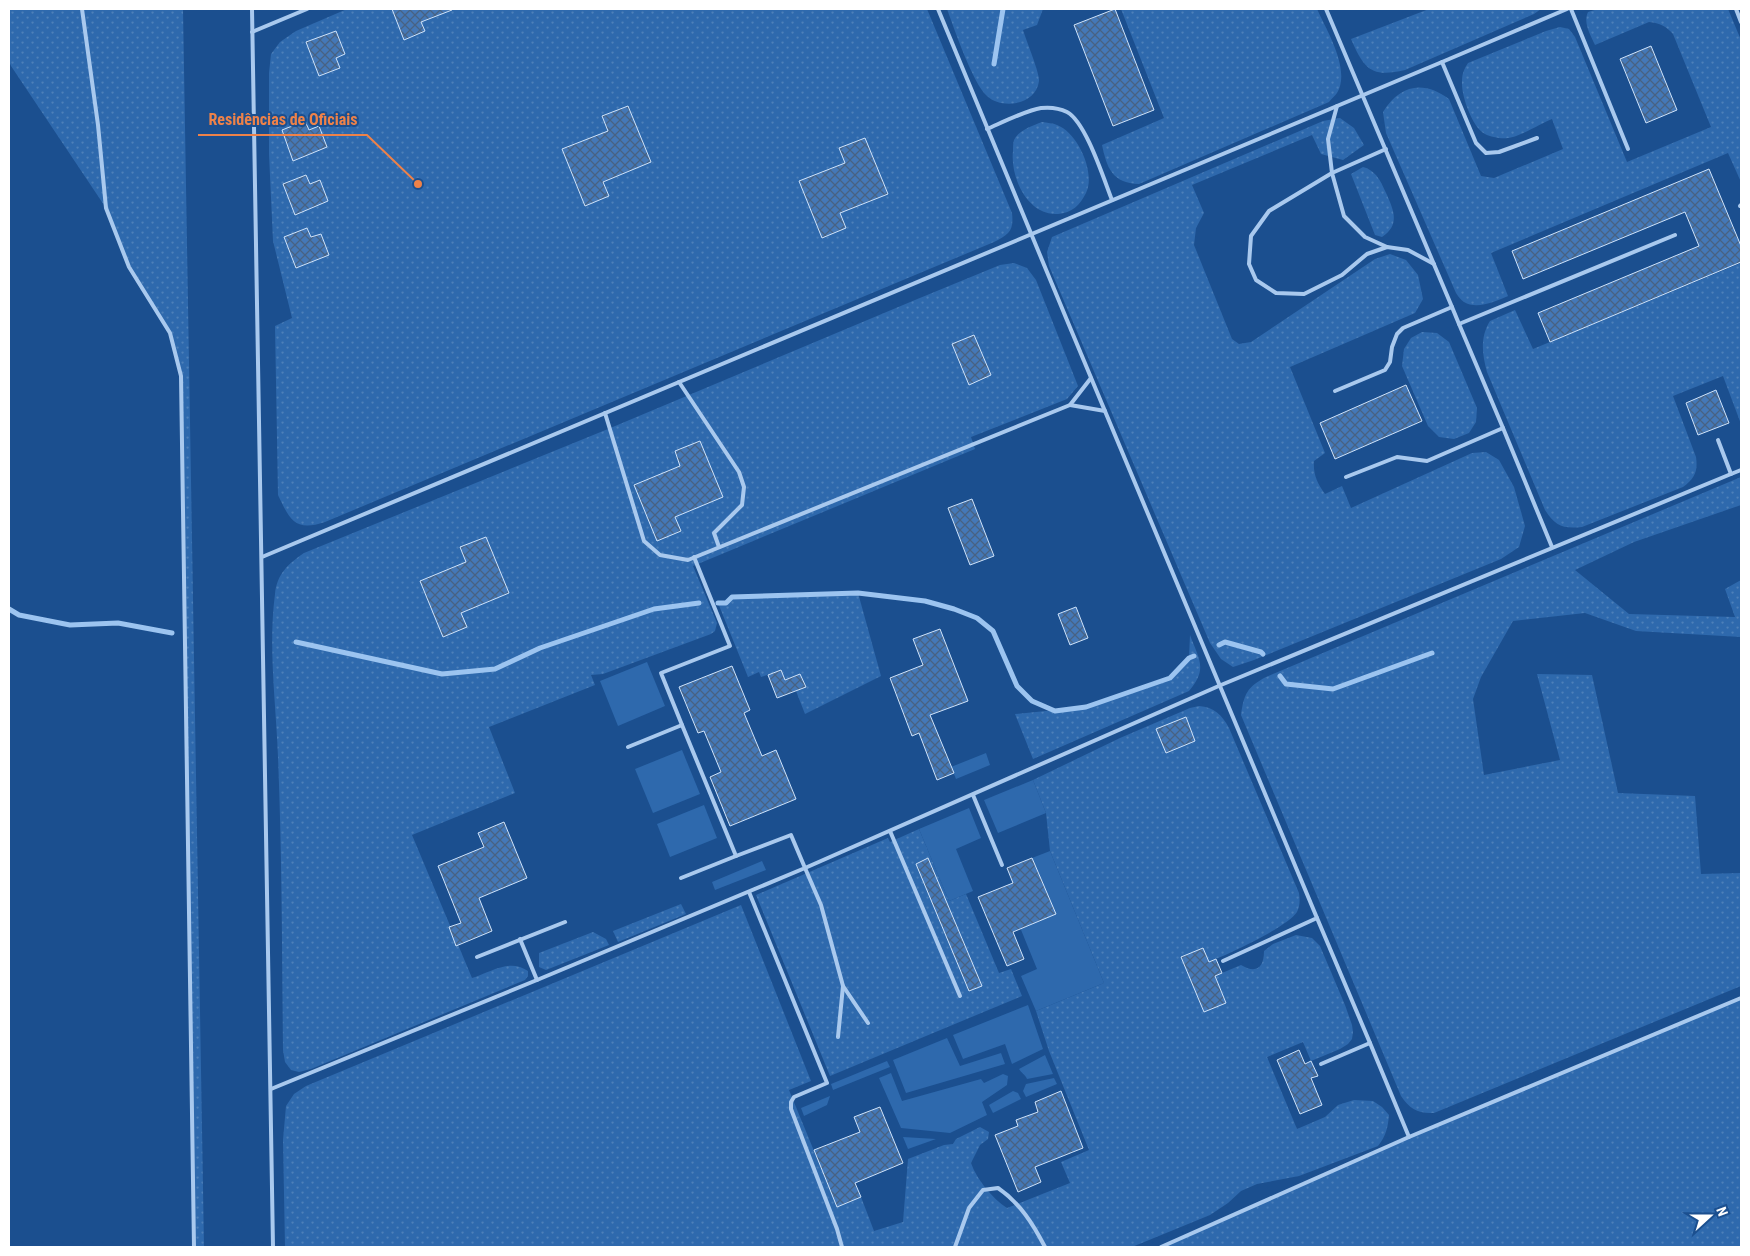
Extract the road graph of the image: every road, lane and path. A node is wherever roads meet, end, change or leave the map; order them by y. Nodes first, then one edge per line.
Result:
1 (82, 9) edge
2 (252, 9) edge
3 (307, 9) edge
4 (938, 9) edge
5 (1326, 9) edge
6 (1567, 9) edge
7 (1571, 9) edge
8 (1736, 9) edge
9 (1741, 22) edge
10 (252, 32) junction
11 (1442, 62) junction
12 (1363, 95) junction
13 (1336, 106) junction
14 (987, 129) junction
15 (1537, 138) dead end
16 (1386, 149) junction
17 (1628, 149) dead end
18 (1332, 173) junction
19 (1112, 200) junction
20 (1675, 234) dead end
21 (1030, 235) junction
22 (1387, 247) junction
23 (1434, 264) junction
24 (1452, 307) junction
25 (1459, 324) junction
26 (1091, 378) junction
27 (680, 382) junction
28 (1335, 391) dead end
29 (1070, 405) junction
30 (1105, 411) junction
31 (604, 413) junction
32 (1503, 428) junction
33 (1718, 440) dead end
34 (1741, 470) edge
35 (1731, 474) junction
36 (1346, 477) dead end
37 (719, 547) junction
38 (1552, 547) junction
39 (262, 557) junction
40 (694, 557) junction
41 (1221, 685) junction
42 (682, 725) junction
43 (628, 747) dead end
44 (972, 795) junction
45 (890, 831) junction
46 (736, 856) junction
47 (1002, 865) dead end
48 (805, 868) junction
49 (681, 878) dead end
50 (749, 892) junction
51 (1317, 918) junction
52 (565, 922) dead end
53 (520, 940) junction
54 (477, 957) dead end
55 (1223, 961) dead end
56 (538, 980) junction
57 (843, 986) junction
58 (960, 996) dead end
59 (1741, 998) edge
60 (868, 1022) dead end
61 (838, 1037) dead end
62 (1370, 1043) junction
63 (1321, 1064) dead end
64 (271, 1090) junction
65 (1409, 1137) junction
66 (194, 1247) edge
67 (273, 1247) edge
68 (842, 1247) edge
69 (955, 1247) edge
70 (1045, 1247) edge
71 (1161, 1247) edge

1 - 66 lane
2 - 10 lane
3 - 10 lane
4 - 14 lane
5 - 12 lane
6 - 11 lane
7 - 17 lane
8 - 9 lane
10 - 39 lane
11 - 12 lane
11 - 15 lane
12 - 13 lane
12 - 16 lane
13 - 18 lane
13 - 19 lane
14 - 19 lane
14 - 21 lane
16 - 18 lane
16 - 23 lane
18 - 22 lane
18 - 22 lane
19 - 21 lane
20 - 25 lane
21 - 26 lane
21 - 27 lane
22 - 23 lane
23 - 24 lane
24 - 25 lane
24 - 28 lane
25 - 32 lane
26 - 29 lane
26 - 30 lane
27 - 31 lane
27 - 37 lane
29 - 30 lane
29 - 37 lane
30 - 41 lane
31 - 39 lane
31 - 40 lane
32 - 36 lane
32 - 38 lane
33 - 35 lane
34 - 35 lane
35 - 38 lane
37 - 40 lane
38 - 41 lane
39 - 64 lane
40 - 42 lane
41 - 44 lane
41 - 51 lane
42 - 43 lane
42 - 46 lane
44 - 45 lane
44 - 47 lane
45 - 48 lane
45 - 58 lane
46 - 48 lane
46 - 49 lane
48 - 50 lane
48 - 57 lane
50 - 56 lane
50 - 68 lane
51 - 55 lane
51 - 62 lane
52 - 53 lane
53 - 54 lane
53 - 56 lane
56 - 64 lane
57 - 60 lane
57 - 61 lane
59 - 65 lane
62 - 63 lane
62 - 65 lane
64 - 67 lane
65 - 71 lane
69 - 70 lane

